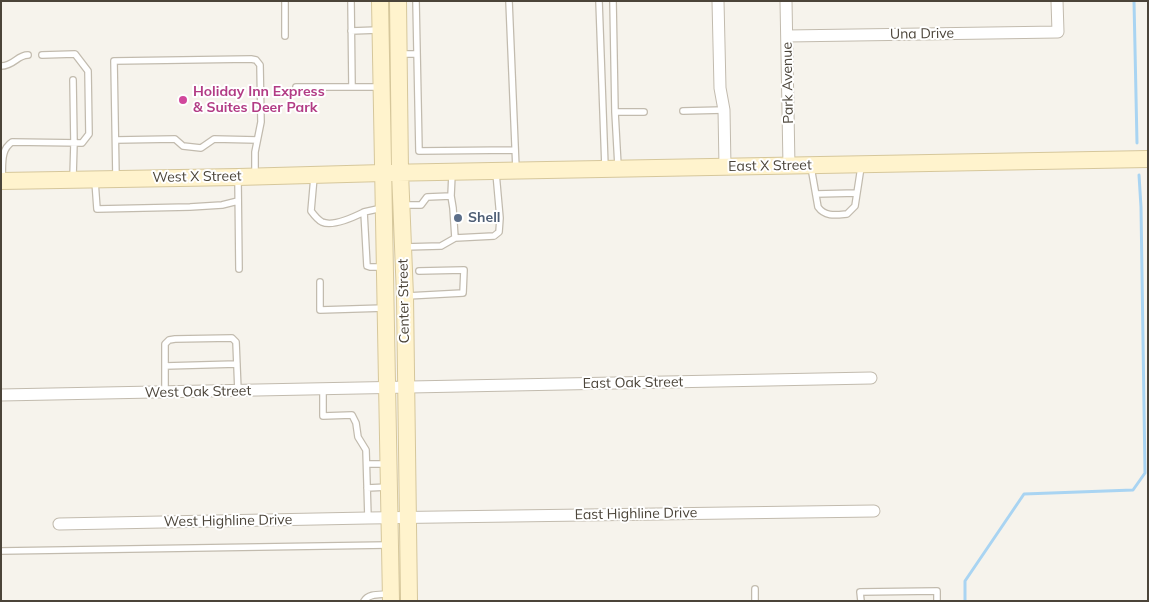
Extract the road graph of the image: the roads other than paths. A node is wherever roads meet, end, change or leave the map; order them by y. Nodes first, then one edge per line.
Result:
1 (285, 1) edge
2 (351, 1) edge
3 (380, 1) edge
4 (398, 1) edge
5 (416, 1) edge
6 (510, 1) edge
7 (599, 1) edge
8 (612, 1) edge
9 (718, 1) edge
10 (786, 1) edge
11 (1057, 1) edge
12 (380, 30) junction
13 (351, 31) junction
14 (285, 36) dead end
15 (787, 36) junction
16 (398, 54) junction
17 (417, 54) junction
18 (28, 55) dead end
19 (42, 55) dead end
20 (1, 66) edge
21 (73, 80) dead end
22 (296, 87) dead end
23 (352, 87) junction
24 (382, 87) junction
25 (724, 110) junction
26 (683, 111) dead end
27 (615, 112) junction
28 (644, 112) dead end
29 (116, 140) junction
30 (258, 140) junction
31 (74, 143) junction
32 (515, 150) junction
33 (1148, 159) edge
34 (861, 164) junction
35 (810, 165) junction
36 (789, 166) junction
37 (726, 167) junction
38 (611, 169) junction
39 (516, 170) junction
40 (452, 171) junction
41 (496, 171) junction
42 (392, 172) junction
43 (314, 175) junction
44 (255, 176) junction
45 (238, 177) junction
46 (95, 179) junction
47 (116, 179) junction
48 (73, 180) junction
49 (2, 181) edge
50 (857, 193) junction
51 (816, 194) junction
52 (451, 196) junction
53 (238, 201) junction
54 (402, 205) junction
55 (384, 208) junction
56 (364, 212) junction
57 (455, 238) junction
58 (403, 248) junction
59 (385, 267) junction
60 (239, 269) dead end
61 (419, 271) dead end
62 (320, 282) dead end
63 (405, 296) junction
64 (386, 308) junction
65 (237, 364) junction
66 (165, 366) junction
67 (871, 378) dead end
68 (396, 388) junction
69 (323, 389) junction
70 (238, 391) junction
71 (165, 392) junction
72 (1, 396) edge
73 (366, 464) junction
74 (389, 464) junction
75 (389, 487) junction
76 (367, 488) junction
77 (874, 511) dead end
78 (368, 518) junction
79 (398, 518) junction
80 (59, 524) dead end
81 (390, 545) junction
82 (1, 551) edge
83 (755, 589) dead end
84 (391, 597) edge
85 (364, 601) edge
86 (409, 601) edge
87 (755, 601) edge
88 (861, 601) edge
89 (937, 601) edge

1 - 14 lane
2 - 13 lane
3 - 12 main road, Center Street
4 - 16 main road, Center Street
5 - 17 lane
6 - 32 lane
7 - 38 lane
8 - 27 lane
9 - 25 street
10 - 15 street, Park Avenue
11 - 15 street, Una Drive
12 - 13 lane
12 - 24 main road, Center Street
13 - 23 lane
15 - 36 street, Park Avenue
16 - 17 lane
16 - 42 main road, Center Street
17 - 32 lane
18 - 20 lane
19 - 31 lane
21 - 31 lane
22 - 23 lane
23 - 24 lane
24 - 42 main road, Center Street
25 - 26 lane
25 - 37 street
27 - 28 lane
27 - 38 lane
29 - 30 lane
29 - 30 lane
29 - 47 lane
30 - 44 lane
31 - 48 lane
31 - 49 lane
32 - 39 lane
33 - 34 main road, East X Street
34 - 35 main road, East X Street
34 - 50 lane
35 - 36 main road, East X Street
35 - 51 lane
36 - 37 main road, East X Street
37 - 38 main road, East X Street
38 - 39 main road, East X Street
39 - 41 main road, East X Street
40 - 41 main road, East X Street
40 - 42 main road, East X Street
40 - 52 lane
41 - 57 lane
42 - 43 main road, West X Street
42 - 54 main road, Center Street
42 - 55 main road, Center Street
43 - 44 main road, West X Street
43 - 56 lane
44 - 45 main road, West X Street
45 - 47 main road, West X Street
45 - 53 lane
46 - 47 main road, West X Street
46 - 48 main road, West X Street
46 - 53 lane
48 - 49 main road, West X Street
50 - 51 lane
50 - 51 lane
52 - 54 lane
52 - 57 lane
53 - 60 lane
54 - 58 main road, Center Street
55 - 56 lane
55 - 59 main road, Center Street
56 - 59 lane
57 - 58 lane
58 - 63 main road, Center Street
59 - 64 main road, Center Street
61 - 63 lane
62 - 64 lane
63 - 68 main road, Center Street
64 - 68 main road, Center Street
65 - 66 lane
65 - 66 lane
65 - 70 lane
66 - 71 lane
67 - 68 street, East Oak Street
68 - 69 street, West Oak Street
68 - 74 main road, Center Street
68 - 79 main road, Center Street
69 - 70 street, West Oak Street
69 - 73 lane
70 - 71 street, West Oak Street
71 - 72 street, West Oak Street
73 - 74 lane
73 - 76 lane
74 - 75 main road, Center Street
75 - 76 lane
75 - 79 main road, Center Street
76 - 78 lane
77 - 79 street, East Highline Drive
78 - 79 street, West Highline Drive
78 - 80 street, West Highline Drive
79 - 81 main road, Center Street
79 - 86 main road, Center Street
81 - 82 lane
81 - 84 main road, Center Street
83 - 87 lane
84 - 85 lane
88 - 89 lane

